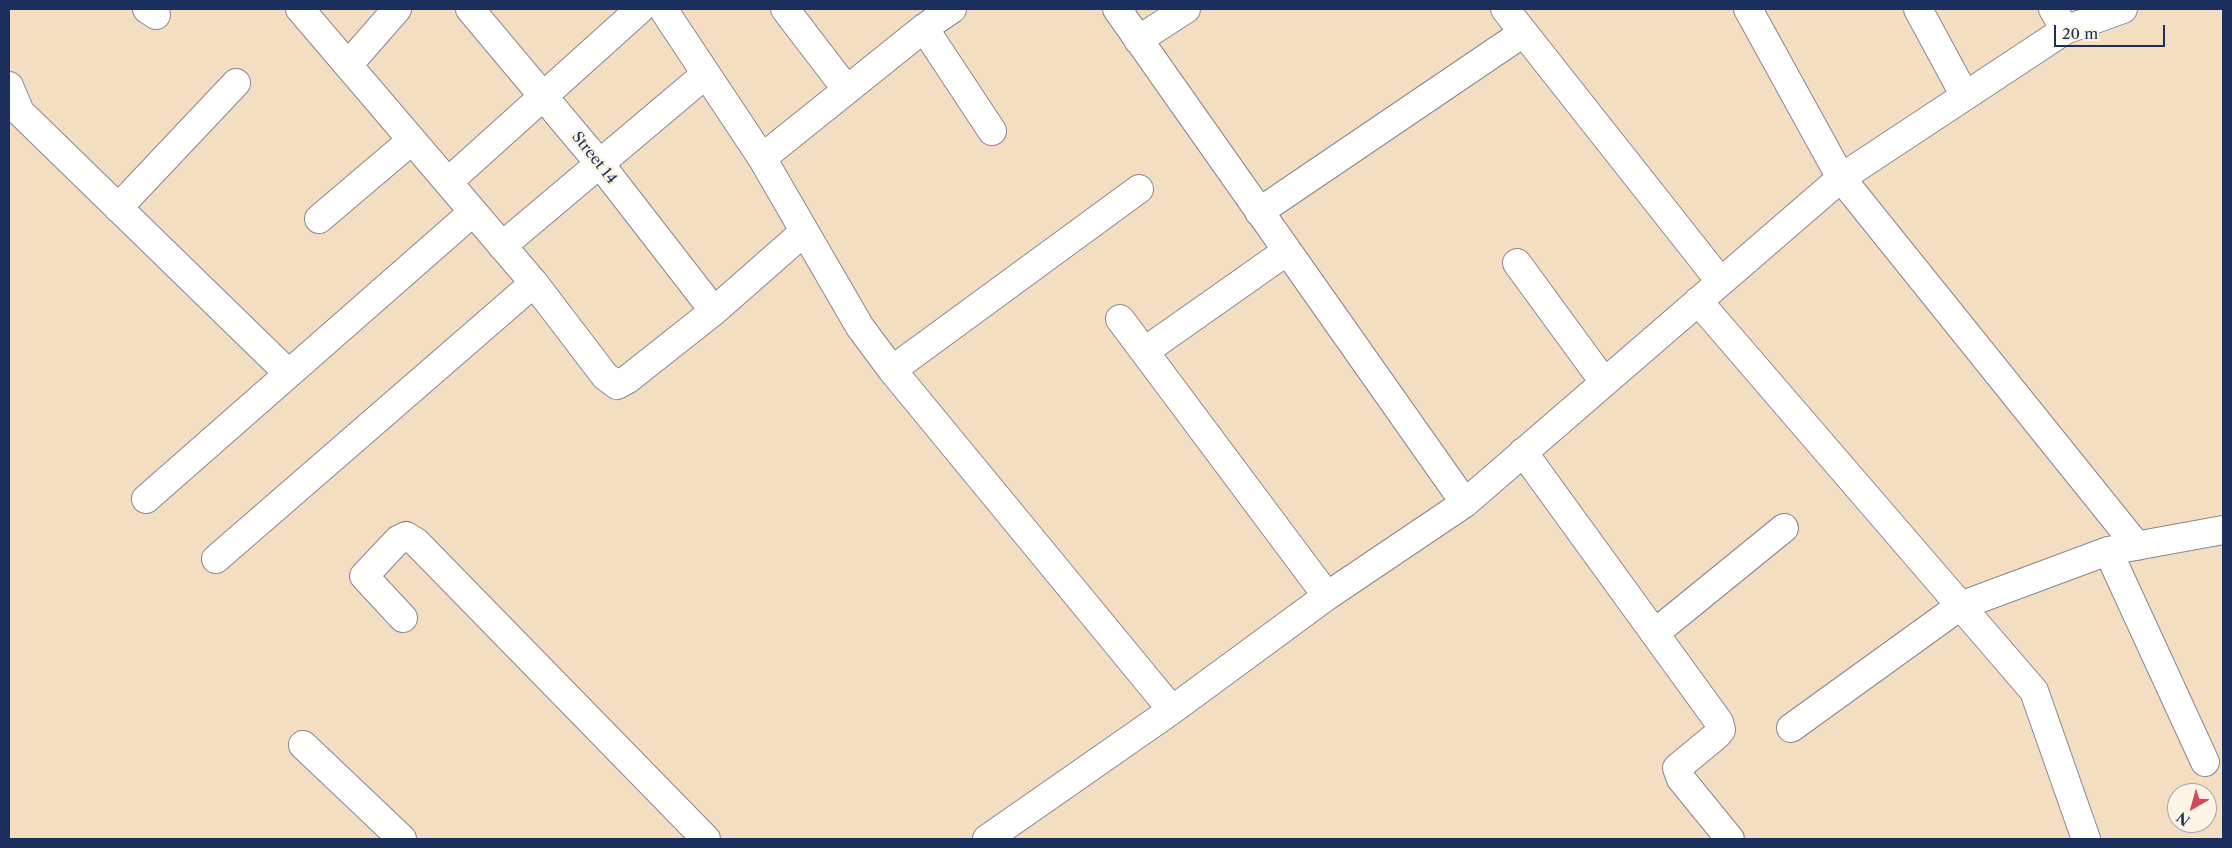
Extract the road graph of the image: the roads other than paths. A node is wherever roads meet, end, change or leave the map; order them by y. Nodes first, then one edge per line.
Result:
1 (300, 9) edge
2 (397, 9) edge
3 (470, 9) edge
4 (640, 9) edge
5 (663, 9) edge
6 (785, 9) edge
7 (952, 9) edge
8 (1117, 9) edge
9 (1186, 9) edge
10 (1505, 9) edge
11 (1748, 9) edge
12 (1918, 9) edge
13 (2123, 9) edge
14 (2059, 20) edge
15 (924, 28) junction
16 (1523, 33) junction
17 (1138, 40) junction
18 (348, 65) junction
19 (706, 74) junction
20 (236, 83) dead end
21 (9, 86) edge
22 (847, 90) junction
23 (543, 96) junction
24 (1965, 96) junction
25 (992, 131) dead end
26 (412, 140) junction
27 (762, 158) junction
28 (600, 164) junction
29 (1841, 178) junction
30 (448, 182) junction
31 (1139, 189) dead end
32 (118, 208) junction
33 (473, 212) junction
34 (1259, 212) junction
35 (319, 219) dead end
36 (804, 232) junction
37 (502, 246) junction
38 (1287, 252) junction
39 (1517, 263) dead end
40 (1720, 281) junction
41 (534, 283) junction
42 (1698, 301) junction
43 (714, 311) junction
44 (1120, 319) dead end
45 (1145, 351) junction
46 (892, 370) junction
47 (288, 374) junction
48 (1604, 382) junction
49 (1524, 452) junction
50 (146, 499) dead end
51 (1465, 503) junction
52 (1784, 528) dead end
53 (2223, 530) edge
54 (2137, 546) junction
55 (2108, 551) junction
56 (216, 559) dead end
57 (1327, 596) junction
58 (1960, 606) junction
59 (403, 618) dead end
60 (1655, 633) junction
61 (1172, 710) junction
62 (1791, 728) dead end
63 (303, 745) dead end
64 (2205, 762) dead end
65 (402, 839) edge
66 (706, 839) edge
67 (987, 839) edge
68 (1730, 839) edge
69 (2086, 839) edge

1 - 18 street
2 - 18 street
3 - 23 street, Street 14
4 - 23 street
5 - 19 street
6 - 22 street
7 - 15 street
8 - 17 street
9 - 17 street
10 - 16 street
11 - 29 street
12 - 24 street
13 - 14 street
14 - 24 street
15 - 22 street
15 - 25 street
16 - 34 street
16 - 40 street
17 - 34 street
18 - 26 street
19 - 27 street
19 - 28 street
20 - 32 street
21 - 32 street
22 - 27 street
23 - 28 street, Street 14
23 - 30 street
24 - 29 street
26 - 30 street
26 - 35 street
27 - 36 street
28 - 37 street
28 - 43 street, Street 14
29 - 40 street
29 - 54 street
30 - 33 street
31 - 46 street
32 - 47 street
33 - 37 street
33 - 47 street
34 - 38 street
36 - 43 street
36 - 46 street
37 - 41 street
38 - 45 street
38 - 51 street
39 - 48 street
40 - 42 street
41 - 43 street
41 - 56 street
42 - 48 street
42 - 58 street
44 - 45 street
45 - 57 street
46 - 61 street
47 - 50 street
48 - 49 street
49 - 51 street
49 - 60 street
51 - 57 street
52 - 60 street
53 - 54 street
54 - 55 street
55 - 58 street
55 - 64 street
57 - 61 street
58 - 62 street
58 - 69 street
59 - 66 street
60 - 68 street
61 - 67 street
63 - 65 street

